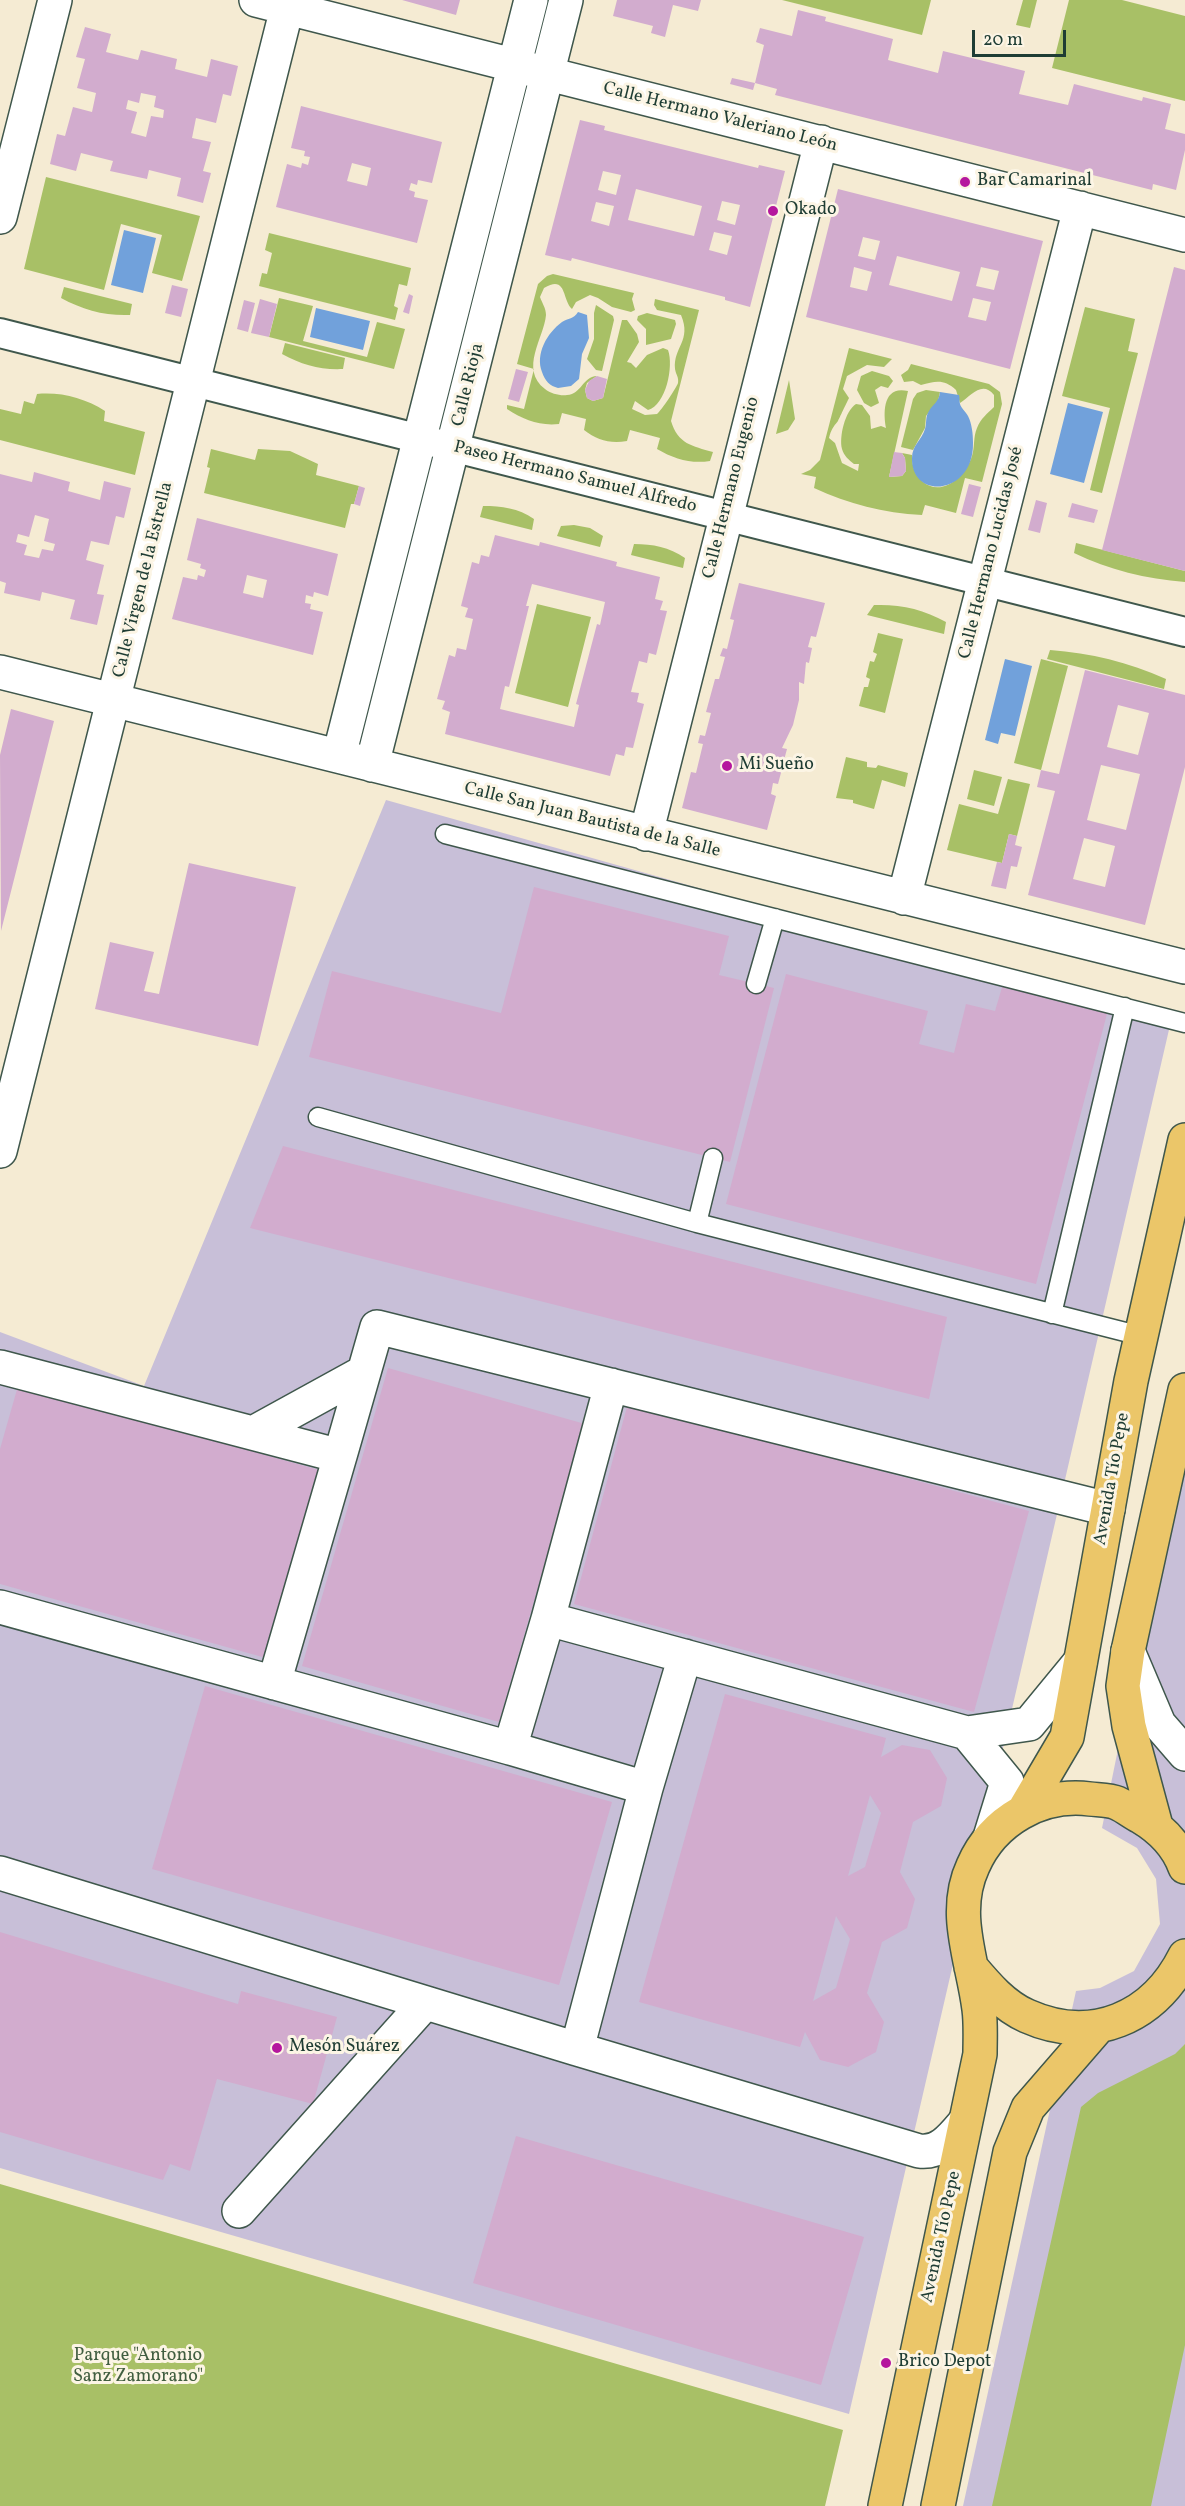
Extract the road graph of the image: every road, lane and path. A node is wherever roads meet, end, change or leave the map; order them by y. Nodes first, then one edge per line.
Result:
1 (55, 0) edge
2 (256, 0) edge
3 (531, 0) edge
4 (560, 1) edge
5 (287, 8) junction
6 (324, 8) edge
7 (514, 66) junction
8 (547, 75) junction
9 (821, 142) junction
10 (1080, 208) junction
11 (0, 217) edge
12 (1185, 235) edge
13 (0, 333) edge
14 (194, 382) junction
15 (419, 439) junction
16 (453, 447) junction
17 (725, 516) junction
18 (984, 582) junction
19 (1185, 633) edge
20 (0, 672) edge
21 (114, 700) junction
22 (339, 756) junction
23 (372, 765) junction
24 (445, 834) dead end
25 (646, 834) junction
26 (904, 898) junction
27 (775, 918) junction
28 (1185, 967) edge
29 (756, 984) dead end
30 (1125, 1007) junction
31 (1185, 1023) edge
32 (318, 1117) dead end
33 (1185, 1140) edge
34 (0, 1151) edge
35 (713, 1158) dead end
36 (697, 1223) junction
37 (1052, 1314) junction
38 (1141, 1336) junction
39 (0, 1367) edge
40 (364, 1372) junction
41 (611, 1385) junction
42 (1185, 1390) edge
43 (253, 1433) junction
44 (340, 1456) junction
45 (1108, 1509) junction
46 (0, 1607) edge
47 (548, 1619) junction
48 (1128, 1652) junction
49 (685, 1656) junction
50 (1080, 1662) junction
51 (274, 1683) junction
52 (967, 1733) junction
53 (510, 1748) junction
54 (1185, 1754) edge
55 (646, 1788) junction
56 (1024, 1810) junction
57 (1156, 1826) junction
58 (990, 1837) junction
59 (1185, 1867) edge
60 (0, 1873) edge
61 (1185, 1956) edge
62 (971, 1967) junction
63 (425, 2003) junction
64 (1099, 2026) junction
65 (577, 2049) junction
66 (965, 2122) junction
67 (928, 2153) junction
68 (239, 2211) dead end
69 (948, 2211) junction
70 (885, 2506) edge
71 (938, 2506) edge

1 - 11 street
2 - 5 street, Calle Hermano Valeriano León
3 - 7 street, Calle Rioja
4 - 8 street, Calle Rioja
5 - 6 street, Calle Hermano Valeriano León
5 - 14 street, Calle Virgen de la Estrella
6 - 7 street, Calle Hermano Valeriano León
7 - 8 street, Calle Hermano Valeriano León
7 - 15 street, Calle Rioja
8 - 9 street, Calle Hermano Valeriano León
8 - 16 street, Calle Rioja
9 - 10 street, Calle Hermano Valeriano León
9 - 17 street, Calle Hermano Eugenio
10 - 12 street, Calle Hermano Valeriano León
10 - 18 street, Calle Hermano Lucidas José
13 - 14 street, Paseo Hermano Samuel Alfredo
14 - 15 street, Paseo Hermano Samuel Alfredo
14 - 21 street, Calle Virgen de la Estrella
15 - 16 street, Paseo Hermano Samuel Alfredo
15 - 22 street, Calle Rioja
16 - 17 street, Paseo Hermano Samuel Alfredo
16 - 23 street, Calle Rioja
17 - 18 street, Paseo Hermano Samuel Alfredo
17 - 25 street, Calle Hermano Eugenio
18 - 19 street, Paseo Hermano Samuel Alfredo
18 - 26 street, Calle Hermano Lucidas José
20 - 21 street, Calle San Juan Bautista de la Salle
21 - 22 street, Calle San Juan Bautista de la Salle
21 - 34 street, Calle Virgen de la Estrella
22 - 23 street, Calle San Juan Bautista de la Salle
23 - 25 street, Calle San Juan Bautista de la Salle
24 - 27 lane
25 - 26 street, Calle San Juan Bautista de la Salle
26 - 28 street, Calle San Juan Bautista de la Salle
27 - 29 lane
27 - 30 lane
30 - 31 lane
30 - 37 lane
32 - 36 lane
33 - 38 main road, Avenida Tío Pepe
35 - 36 lane
36 - 37 lane
37 - 38 lane
38 - 45 main road, Avenida Tío Pepe
39 - 43 street
40 - 41 street
40 - 43 street
40 - 44 street
41 - 45 street
41 - 47 street
42 - 48 main road
43 - 44 street
44 - 51 street
45 - 50 main road, Avenida Tío Pepe
46 - 51 street
47 - 49 street
47 - 53 street
48 - 54 street
48 - 57 main road
49 - 52 street
49 - 55 street
50 - 52 street
50 - 56 main road, Avenida Tío Pepe
51 - 53 street
52 - 58 street
53 - 55 street
55 - 65 street
56 - 57 main road
56 - 58 main road, Avenida Tío Pepe
57 - 59 main road
58 - 62 main road, Avenida Tío Pepe
60 - 63 street
61 - 64 main road
62 - 64 main road
62 - 66 main road, Avenida Tío Pepe
63 - 65 street
63 - 68 street
64 - 71 main road
65 - 67 street
66 - 67 street
66 - 69 main road, Avenida Tío Pepe
67 - 69 street
69 - 70 main road, Avenida Tío Pepe

